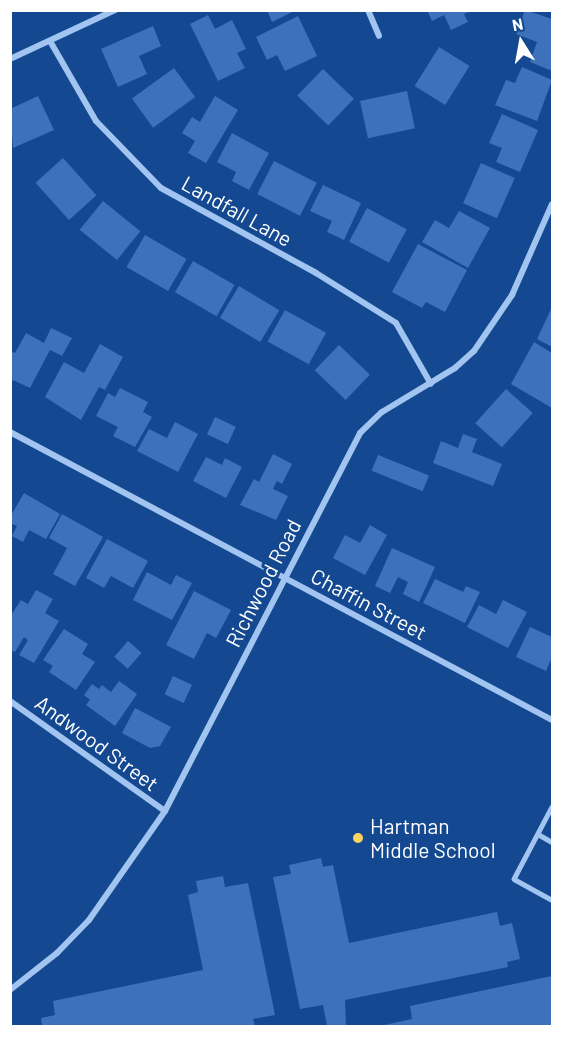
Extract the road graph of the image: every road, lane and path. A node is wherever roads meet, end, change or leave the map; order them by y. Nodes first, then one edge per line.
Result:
1 (115, 10) edge
2 (368, 10) edge
3 (380, 36) dead end
4 (50, 41) junction
5 (10, 59) edge
6 (552, 204) edge
7 (431, 384) junction
8 (10, 432) edge
9 (283, 578) junction
10 (10, 701) edge
11 (552, 720) edge
12 (552, 807) edge
13 (165, 811) junction
14 (538, 834) junction
15 (552, 842) edge
16 (552, 900) edge
17 (10, 990) edge

1 - 4 street
2 - 3 street
4 - 5 street
4 - 7 street, Landfall Lane
6 - 7 street, Richwood Road
7 - 9 street, Richwood Road
8 - 9 street, Chaffin Street
9 - 11 street, Chaffin Street
9 - 13 street, Richwood Road
10 - 13 street, Andwood Street
12 - 14 lane
13 - 17 street, Richwood Road
14 - 15 lane
14 - 16 lane

